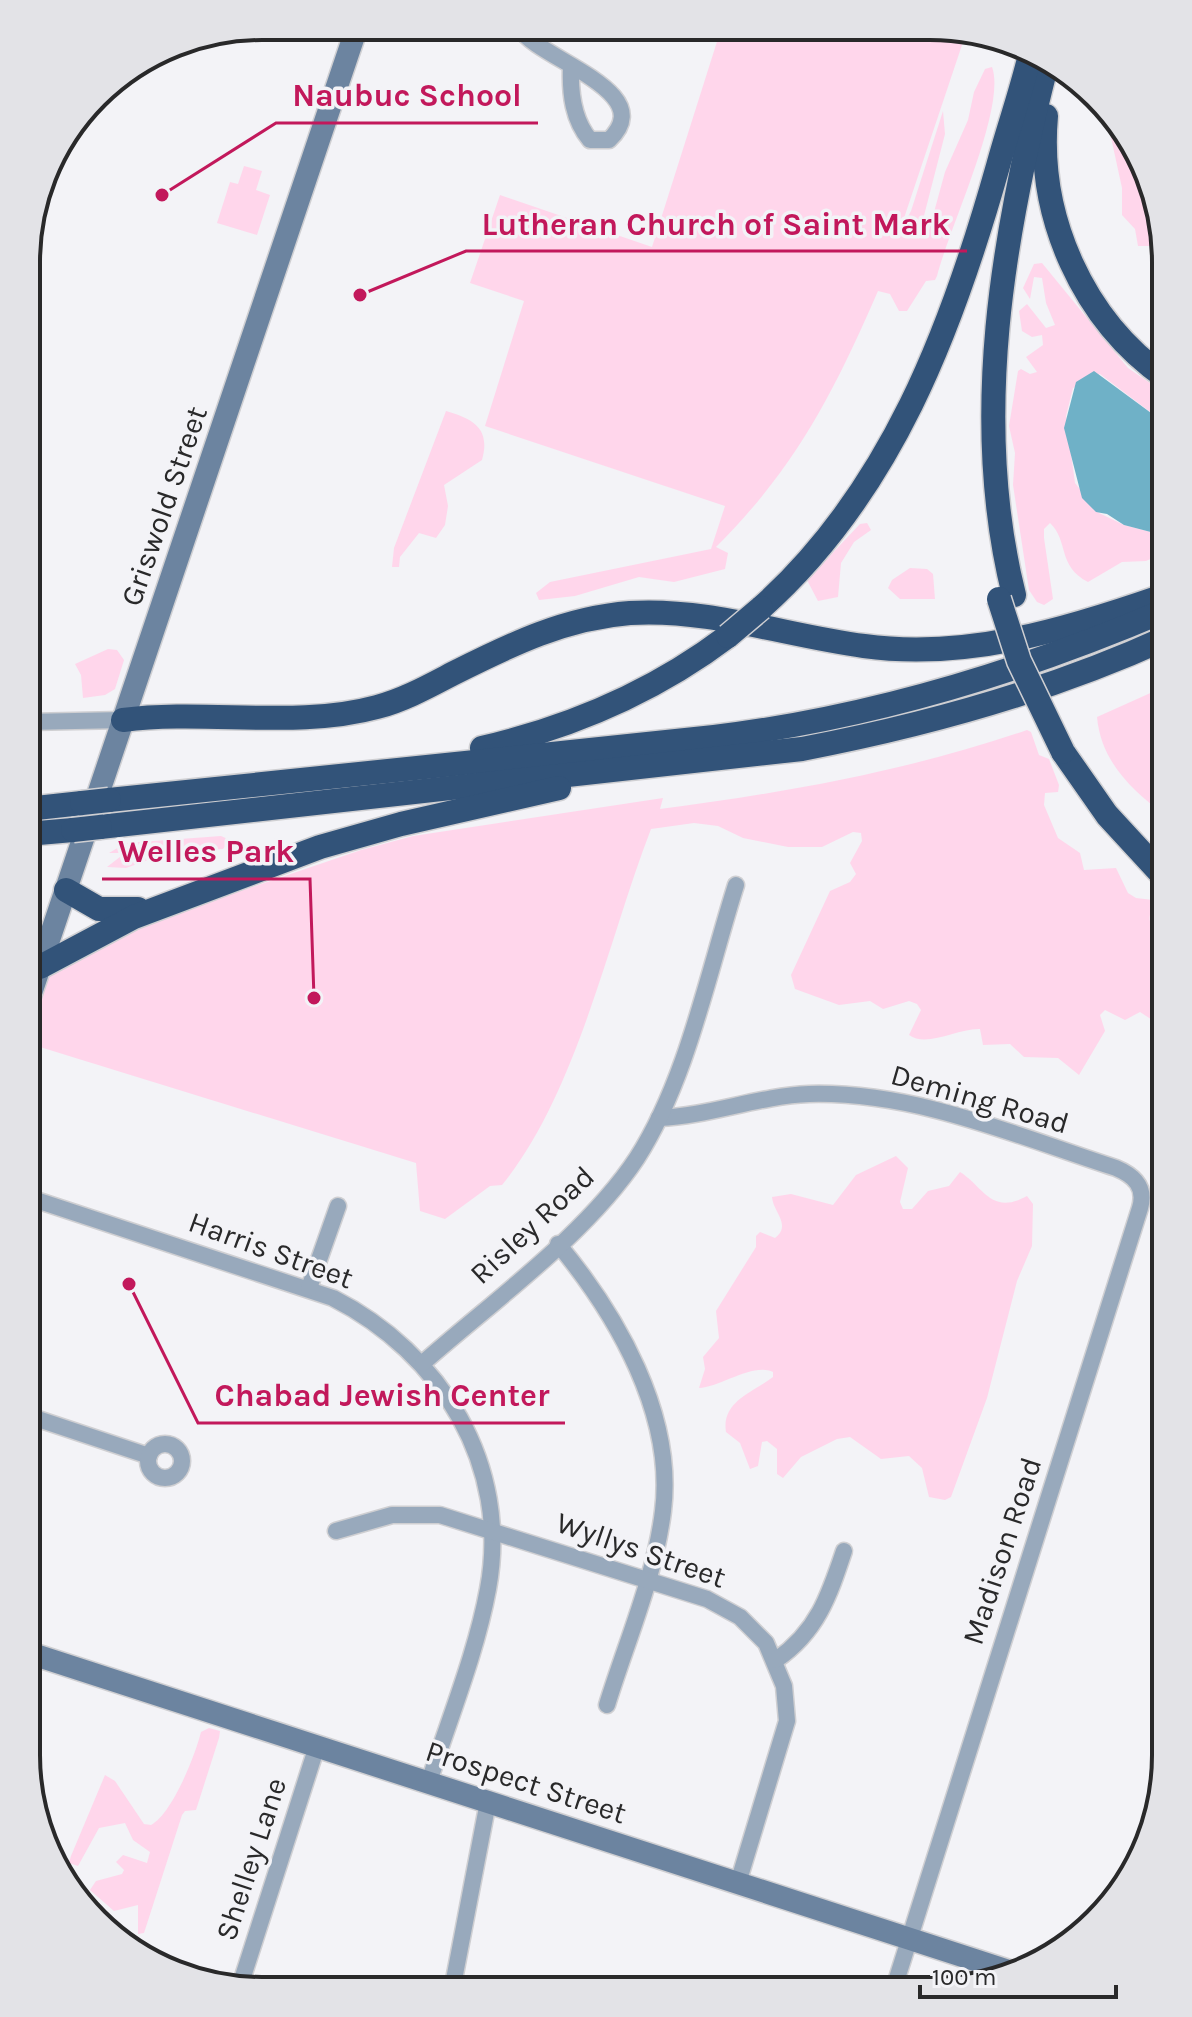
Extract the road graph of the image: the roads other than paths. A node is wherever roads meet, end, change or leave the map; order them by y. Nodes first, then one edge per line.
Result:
1 (353, 40) edge
2 (529, 40) edge
3 (1028, 63) edge
4 (571, 68) dead end
5 (1045, 73) edge
6 (1052, 77) edge
7 (1014, 122) junction
8 (1152, 367) edge
9 (1006, 597) junction
10 (1152, 599) edge
11 (1152, 615) edge
12 (1152, 644) edge
13 (123, 720) junction
14 (40, 722) edge
15 (1070, 748) junction
16 (388, 771) junction
17 (590, 774) junction
18 (40, 808) edge
19 (40, 833) edge
20 (1152, 842) edge
21 (1152, 863) edge
22 (736, 885) dead end
23 (66, 890) junction
24 (156, 908) junction
25 (40, 967) joint
26 (659, 1118) junction
27 (1137, 1181) joint
28 (40, 1201) edge
29 (338, 1206) dead end
30 (558, 1244) junction
31 (309, 1288) junction
32 (423, 1363) junction
33 (40, 1420) edge
34 (149, 1456) dead end
35 (492, 1530) junction
36 (336, 1531) dead end
37 (844, 1551) dead end
38 (646, 1579) junction
39 (40, 1657) edge
40 (776, 1660) junction
41 (607, 1705) dead end
42 (317, 1746) junction
43 (429, 1782) junction
44 (488, 1802) junction
45 (738, 1883) junction
46 (910, 1938) junction
47 (996, 1966) edge
48 (243, 1976) edge
49 (454, 1977) edge
50 (897, 1977) edge

1 - 13 main road, Griswold Street
2 - 4 street
3 - 7 highway
5 - 9 highway
6 - 8 highway
7 - 9 highway
7 - 16 highway, bridge
9 - 15 highway, bridge
10 - 13 highway
11 - 16 highway
12 - 17 highway
13 - 14 street
13 - 23 main road, Griswold Street
15 - 20 highway
15 - 21 highway
16 - 18 highway, bridge
17 - 19 highway, bridge
17 - 24 highway
22 - 26 street, Risley Road
23 - 24 highway
23 - 25 main road, Griswold Street
24 - 25 highway
26 - 27 street, Deming Road
26 - 30 street, Risley Road
27 - 46 street, Madison Road
28 - 31 street, Harris Street
29 - 31 street
30 - 32 street, Risley Road
30 - 38 street
31 - 32 street, Harris Street
32 - 35 street, Harris Street
33 - 34 street
35 - 36 street, Wyllys Street
35 - 38 street, Wyllys Street
35 - 43 street, Harris Street
37 - 40 street
38 - 40 street, Wyllys Street
38 - 41 street
39 - 42 main road, Prospect Street
40 - 45 street, Wyllys Street
42 - 43 main road, Prospect Street
42 - 48 street, Shelley Lane
43 - 44 main road, Prospect Street
44 - 45 main road, Prospect Street
44 - 49 street
45 - 46 main road, Prospect Street
46 - 47 main road, Prospect Street
46 - 50 street, Madison Road

